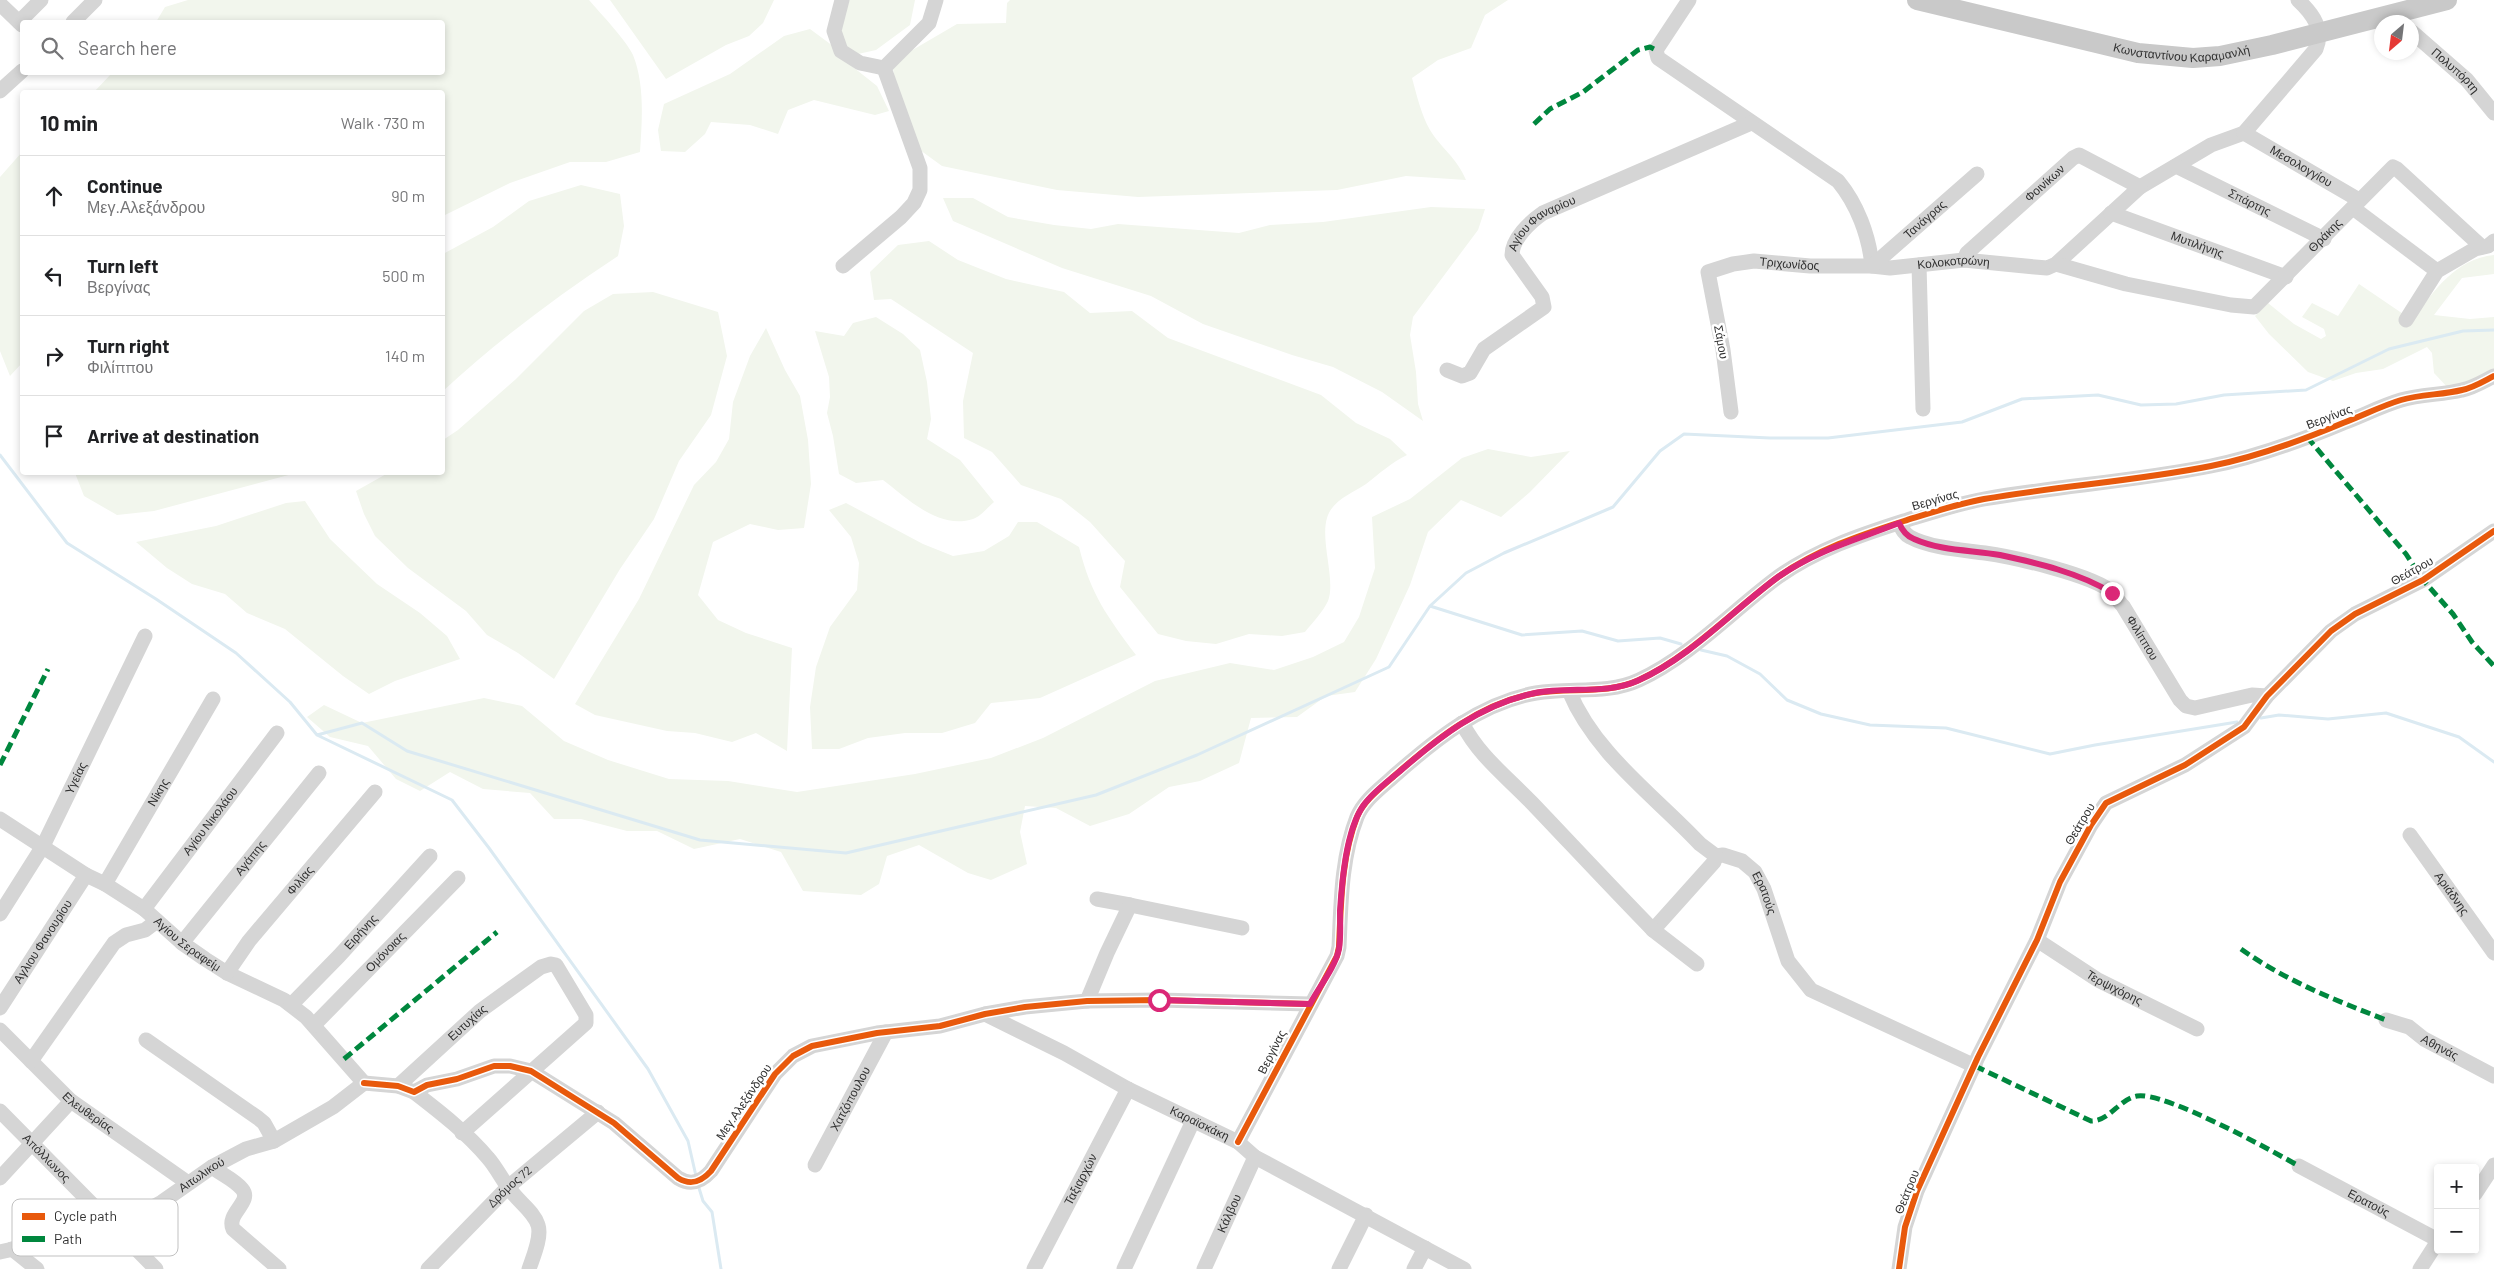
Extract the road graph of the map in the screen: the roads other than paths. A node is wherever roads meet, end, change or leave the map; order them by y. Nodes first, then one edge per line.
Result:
1 (41, 0) edge
2 (95, 0) edge
3 (842, 0) edge
4 (936, 0) edge
5 (1689, 0) edge
6 (1917, 0) edge
7 (2298, 0) edge
8 (2446, 0) edge
9 (1956, 5) edge
10 (2, 10) edge
11 (2408, 15) edge
12 (24, 20) edge
13 (75, 20) edge
14 (20, 23) edge
15 (2374, 23) edge
16 (2320, 34) junction
17 (2419, 38) edge
18 (884, 68) junction
19 (20, 73) edge
20 (0, 91) edge
21 (2494, 113) edge
22 (1751, 123) junction
23 (2244, 133) junction
24 (2176, 166) junction
25 (1977, 174) dead end
26 (2140, 187) junction
27 (2356, 204) junction
28 (2111, 213) junction
29 (2324, 239) junction
30 (2488, 244) edge
31 (1964, 260) junction
32 (2056, 264) junction
33 (1918, 265) junction
34 (843, 266) dead end
35 (1872, 266) junction
36 (2437, 271) junction
37 (1708, 272) joint
38 (2286, 277) junction
39 (2406, 320) dead end
40 (1447, 370) dead end
41 (2494, 376) edge
42 (1923, 410) dead end
43 (1731, 412) dead end
44 (1899, 523) junction
45 (2494, 531) edge
46 (145, 636) dead end
47 (1569, 691) junction
48 (2267, 696) junction
49 (213, 699) dead end
50 (1462, 722) junction
51 (277, 733) dead end
52 (319, 772) dead end
53 (375, 792) dead end
54 (0, 819) edge
55 (2410, 835) dead end
56 (43, 846) junction
57 (430, 856) dead end
58 (1716, 856) junction
59 (86, 876) junction
60 (458, 878) dead end
61 (105, 884) junction
62 (1096, 899) dead end
63 (1130, 905) junction
64 (144, 908) junction
65 (0, 914) edge
66 (157, 921) junction
67 (1242, 928) dead end
68 (1653, 930) junction
69 (2037, 940) junction
70 (182, 943) junction
71 (2494, 953) edge
72 (1698, 964) dead end
73 (227, 973) junction
74 (1087, 1001) junction
75 (1310, 1004) junction
76 (291, 1005) junction
77 (0, 1008) edge
78 (985, 1014) junction
79 (2386, 1020) dead end
80 (314, 1025) junction
81 (2197, 1029) dead end
82 (0, 1030) edge
83 (886, 1032) junction
84 (146, 1040) dead end
85 (31, 1061) junction
86 (1975, 1066) junction
87 (531, 1071) junction
88 (2494, 1076) edge
89 (364, 1082) junction
90 (398, 1086) junction
91 (1128, 1089) junction
92 (414, 1092) junction
93 (71, 1101) junction
94 (0, 1111) edge
95 (598, 1112) junction
96 (1193, 1121) junction
97 (462, 1132) junction
98 (274, 1140) junction
99 (1238, 1142) junction
100 (33, 1144) junction
101 (1256, 1157) junction
102 (815, 1165) dead end
103 (2494, 1165) edge
104 (2299, 1166) dead end
105 (212, 1167) junction
106 (0, 1178) edge
107 (188, 1183) junction
108 (508, 1187) junction
109 (2479, 1188) edge
110 (87, 1199) edge
111 (166, 1199) edge
112 (1366, 1215) junction
113 (2434, 1238) edge
114 (2434, 1246) edge
115 (1425, 1248) junction
116 (15, 1256) edge
117 (143, 1256) edge
118 (37, 1269) edge
119 (156, 1269) edge
120 (279, 1269) edge
121 (428, 1269) edge
122 (529, 1269) edge
123 (1034, 1269) edge
124 (1124, 1269) edge
125 (1204, 1269) edge
126 (1339, 1269) edge
127 (1414, 1269) edge
128 (1464, 1269) edge
129 (1899, 1269) edge
130 (2420, 1269) edge

1 - 12 street
2 - 13 street
3 - 18 street
4 - 18 street
5 - 22 street
6 - 9 main road, Κωνσταντίνου Καραμανλή
7 - 16 street
8 - 11 main road, Κωνσταντίνου Καραμανλή
9 - 16 main road, Κωνσταντίνου Καραμανλή
10 - 14 street
15 - 16 main road, Κωνσταντίνου Καραμανλή
16 - 23 street
17 - 21 street, Πολυπόρτη
18 - 34 street
19 - 20 street
22 - 35 street
22 - 40 street, Αγίου Φαναρίου
23 - 24 street
23 - 27 street, Μεσολογγίου
24 - 26 street
24 - 29 street, Σπάρτης
25 - 35 street, Τανάγρας
26 - 28 street
26 - 31 street, Φοινίκων
27 - 29 street, Θράκης
27 - 30 street, Θράκης
27 - 36 street, Μεσολογγίου
28 - 32 street
28 - 38 street, Μυτιλήνης
29 - 38 street, Θράκης
30 - 36 street
31 - 32 street, Κολοκοτρώνη
31 - 33 street, Κολοκοτρώνη
32 - 38 street, Θράκης
33 - 35 street, Κολοκοτρώνη
33 - 42 street
35 - 37 street, Τριχωνίδος
36 - 39 street
37 - 43 street, Σάμου
41 - 44 street, Βεργίνας
44 - 47 street, Βεργίνας
44 - 48 street, Φιλίππου
45 - 48 street, Θεάτρου
46 - 56 street, Υγείας
47 - 50 street, Βεργίνας
47 - 58 street, Ερατούς
48 - 69 street, Θεάτρου
49 - 61 street, Νίκης
50 - 68 street
50 - 75 street, Βεργίνας
51 - 64 street, Αγίου Νικολάου
52 - 70 street, Αγάπης
53 - 73 street, Φιλίας
54 - 56 street, Αγίου Σεραφείμ
55 - 71 street, Αριάδνης
56 - 59 street, Αγίου Σεραφείμ
56 - 65 street, Υγείας
57 - 76 street, Ειρήνης
58 - 68 street
58 - 86 street, Ερατούς
59 - 61 street, Αγίου Σεραφείμ
59 - 77 street, Αγλιου Φανουρίου
60 - 80 street, Ομόνοιας
61 - 64 street, Αγίου Σεραφείμ
62 - 63 street
63 - 67 street
63 - 74 street
64 - 66 street, Αγίου Σεραφείμ
66 - 70 street, Αγίου Σεραφείμ
66 - 85 street
68 - 72 street
69 - 81 street, Τερψιχόρης
69 - 86 street, Θεάτρου
70 - 73 street, Αγίου Σεραφείμ
73 - 76 street, Αγίου Σεραφείμ
74 - 75 street, Μεγ.Αλεξάνδρου
74 - 78 street, Μεγ.Αλεξάνδρου
75 - 99 street, Βεργίνας
76 - 80 street, Αγίου Σεραφείμ
78 - 83 street, Μεγ.Αλεξάνδρου
78 - 91 street, Καραϊσκάκη
79 - 88 street, Αθηνάς
80 - 89 street, Αγίου Σεραφείμ
82 - 85 street, Ελευθερίας
83 - 95 street, Μεγ.Αλεξάνδρου
83 - 102 street, Χατζόπουλου
84 - 98 street
85 - 93 street, Ελευθερίας
86 - 129 street, Θεάτρου
87 - 90 street, Ευτυχίας
87 - 92 street, Μεγ.Αλεξάνδρου
87 - 95 street, Μεγ.Αλεξάνδρου
87 - 97 street
89 - 90 street
89 - 98 street, Αιτωλικού
90 - 92 street
91 - 96 street, Καραϊσκάκη
91 - 123 street, Ταξιαρχών
92 - 97 street
93 - 100 street
93 - 107 street, Ελευθερίας
94 - 100 street, Απόλλωνος
95 - 108 street, Δρόμος 72
96 - 99 street, Καραϊσκάκη
96 - 124 street
97 - 108 street
98 - 105 street, Αιτωλικού
99 - 101 street, Καραϊσκάκη
100 - 106 street
100 - 110 street, Απόλλωνος
101 - 112 street, Καραϊσκάκη
101 - 125 street, Κάλβου
103 - 109 street
104 - 113 street, Ερατούς
105 - 107 street, Αιτωλικού
105 - 120 street
107 - 111 street, Αιτωλικού
108 - 121 street, Δρόμος 72
108 - 122 street
112 - 115 street, Καραϊσκάκη
112 - 126 street
114 - 130 street
115 - 127 street
115 - 128 street, Καραϊσκάκη
116 - 118 street
117 - 119 street, Απόλλωνος

